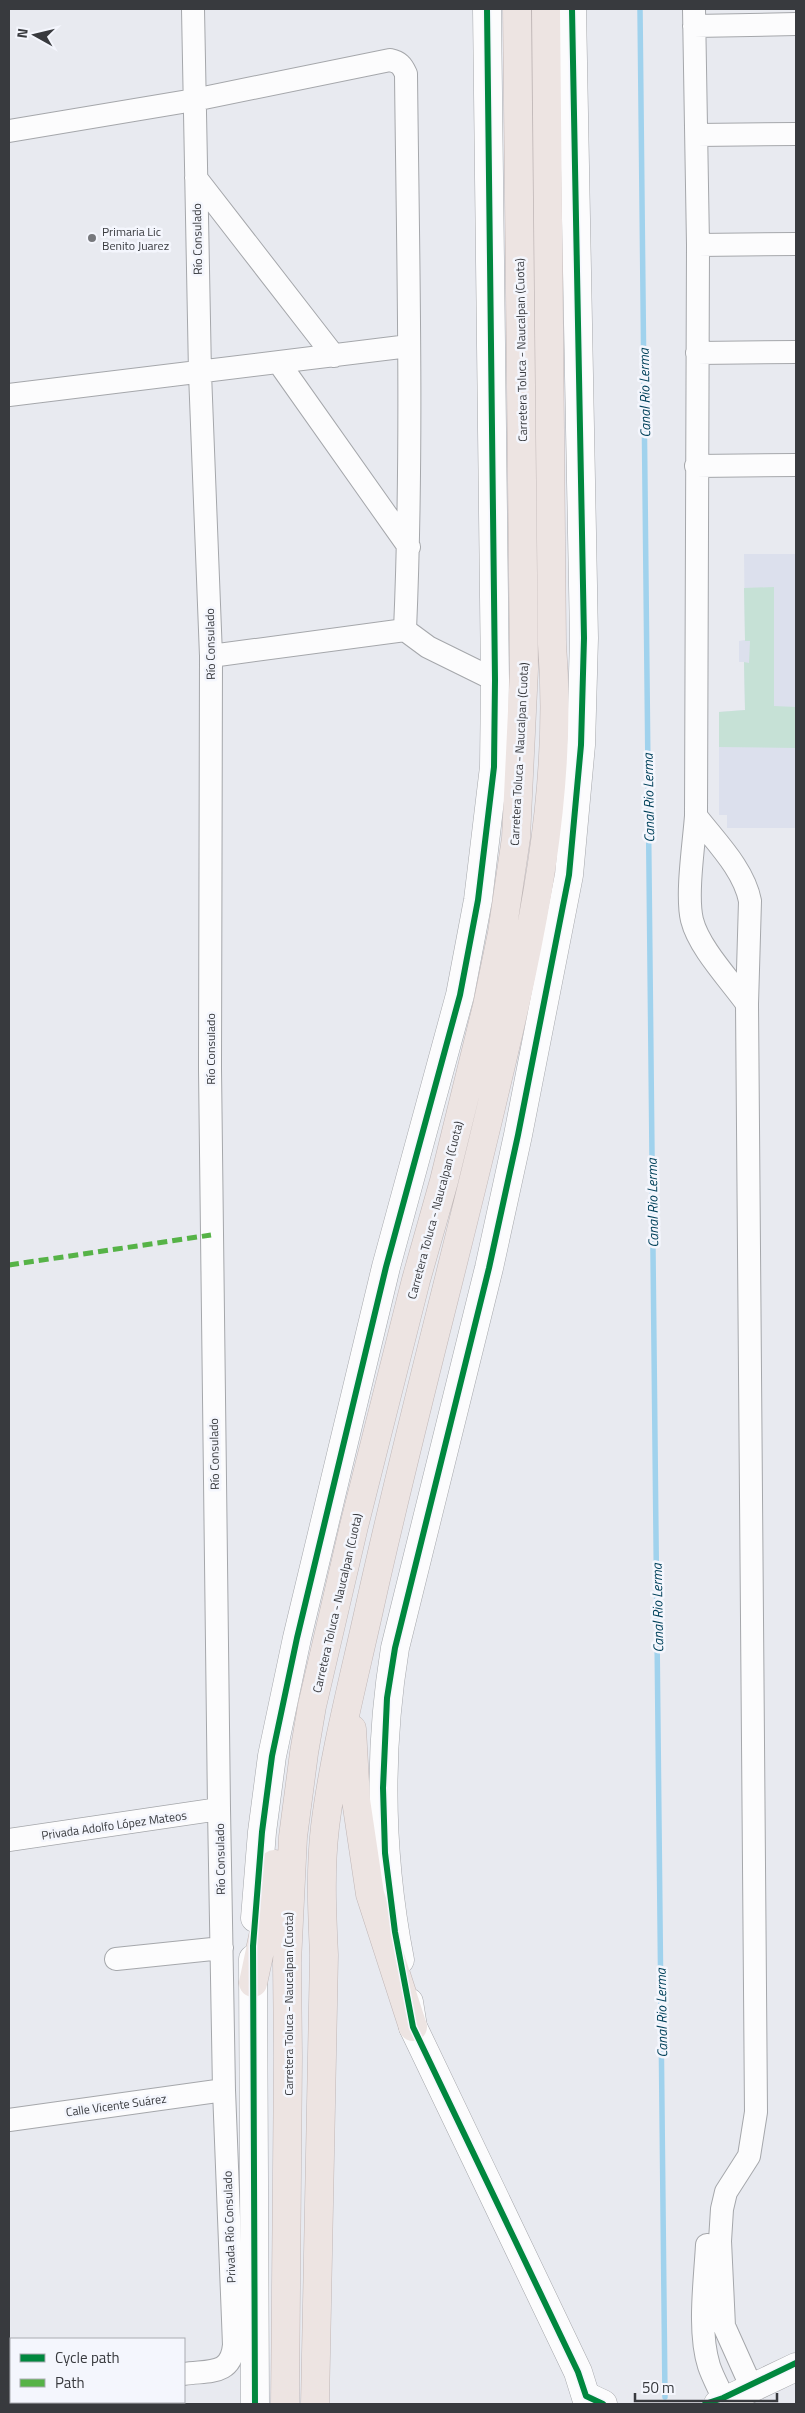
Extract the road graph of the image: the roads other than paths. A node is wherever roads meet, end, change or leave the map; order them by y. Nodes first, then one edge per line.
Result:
1 (193, 9) edge
2 (486, 9) edge
3 (517, 9) edge
4 (546, 9) edge
5 (572, 9) edge
6 (694, 17) edge
7 (796, 24) edge
8 (194, 100) junction
9 (9, 131) edge
10 (796, 134) edge
11 (696, 135) junction
12 (196, 178) junction
13 (796, 244) edge
14 (698, 245) junction
15 (409, 346) junction
16 (796, 352) edge
17 (698, 353) junction
18 (334, 356) junction
19 (280, 363) junction
20 (200, 373) junction
21 (9, 395) edge
22 (796, 464) edge
23 (696, 466) junction
24 (409, 547) junction
25 (405, 630) junction
26 (212, 656) junction
27 (495, 680) junction
28 (696, 816) junction
29 (747, 1004) junction
30 (324, 1653) junction
31 (350, 1699) junction
32 (219, 1809) junction
33 (9, 1840) edge
34 (222, 1948) junction
35 (116, 1959) dead end
36 (254, 1983) junction
37 (413, 2027) junction
38 (224, 2090) junction
39 (9, 2120) edge
40 (714, 2319) junction
41 (796, 2367) edge
42 (185, 2374) edge
43 (796, 2384) edge
44 (756, 2396) edge
45 (592, 2402) edge
46 (721, 2403) edge
47 (255, 2404) edge
48 (285, 2404) edge
49 (315, 2404) edge

1 - 8 street, Río Consulado
2 - 27 street
3 - 30 highway, Carretera Toluca - Naucalpan (Cuota)
4 - 31 highway
5 - 37 street
6 - 7 street
6 - 11 street
8 - 9 street
8 - 12 street, Río Consulado
8 - 15 street
10 - 11 street
11 - 14 street
12 - 18 street
12 - 20 street, Río Consulado
13 - 14 street
14 - 17 street
15 - 18 street
15 - 24 street
16 - 17 street
17 - 23 street
18 - 19 street
19 - 20 street
19 - 24 street
20 - 21 street
20 - 26 street, Río Consulado
22 - 23 street
23 - 28 street
24 - 25 street
25 - 26 street
25 - 27 street
26 - 32 street, Río Consulado
27 - 36 street
28 - 29 street
28 - 29 street
29 - 40 street
30 - 36 highway
30 - 48 highway, Carretera Toluca - Naucalpan (Cuota)
31 - 37 highway
31 - 49 highway
32 - 33 street, Privada Adolfo López Mateos
32 - 34 street, Río Consulado
34 - 35 street
34 - 38 street, Río Consulado
36 - 47 street
37 - 45 street
38 - 39 street, Calle Vicente Suárez
38 - 42 street, Privada Río Consulado
40 - 44 street
40 - 46 street
41 - 44 street
43 - 44 street
44 - 46 street

